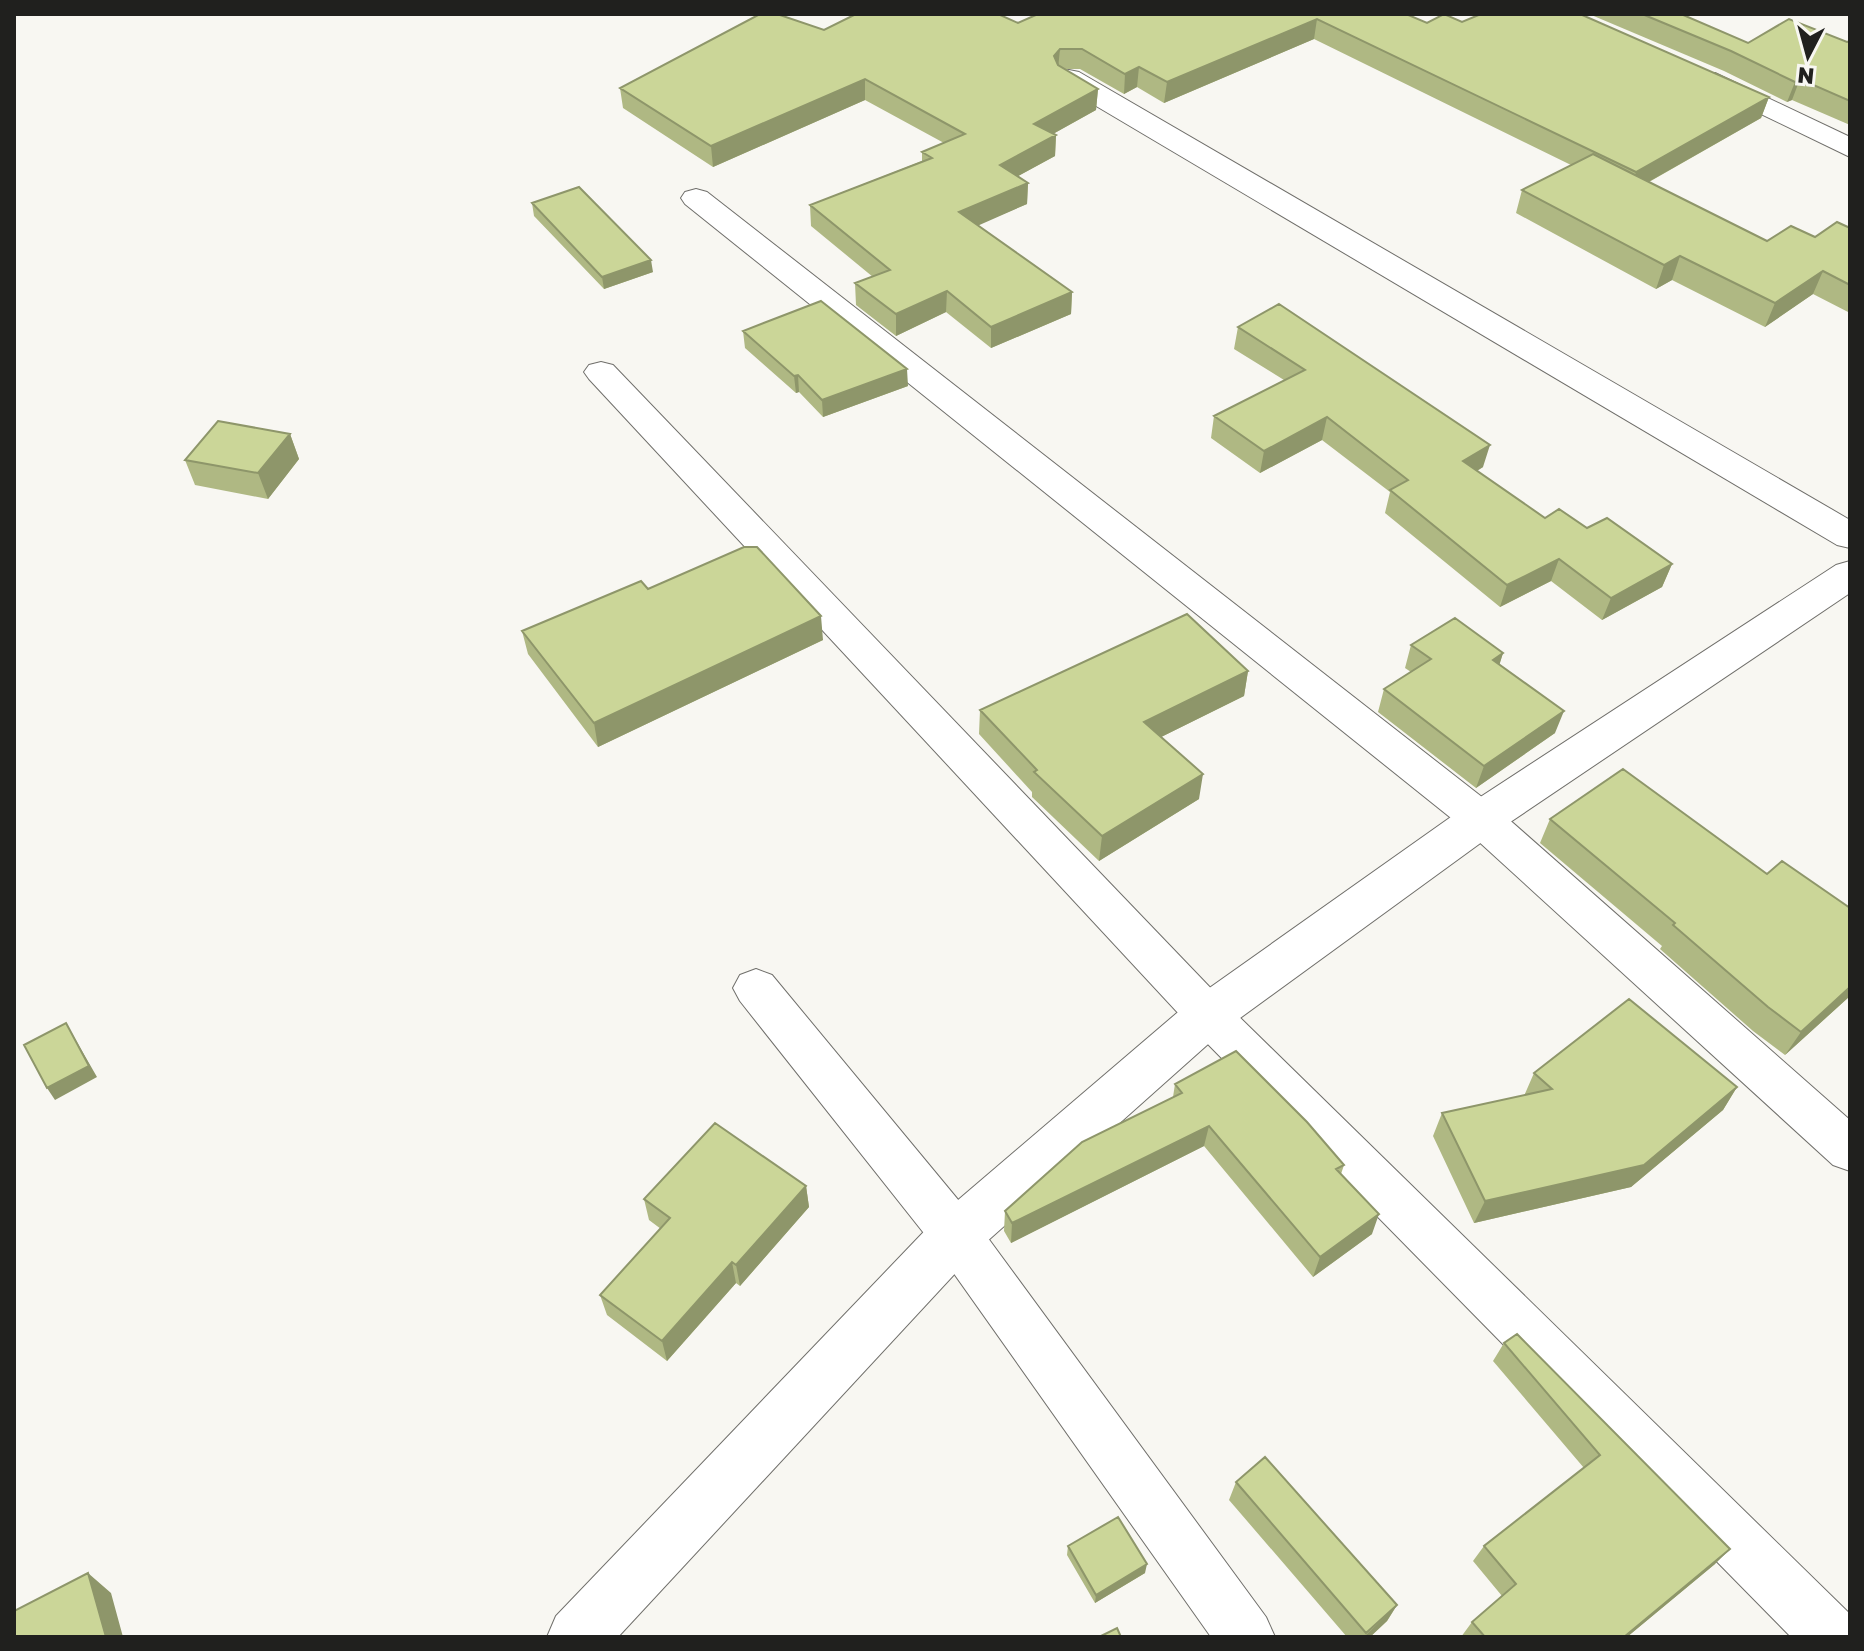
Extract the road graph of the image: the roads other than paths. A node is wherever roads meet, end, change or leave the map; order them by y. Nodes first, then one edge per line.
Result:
1 (1685, 68) edge
2 (1069, 78) edge
3 (1850, 148) edge
4 (696, 198) dead end
5 (601, 372) dead end
6 (1850, 536) edge
7 (1850, 574) edge
8 (1481, 819) junction
9 (756, 988) dead end
10 (1208, 1015) junction
11 (1850, 1150) edge
12 (956, 1235) junction
13 (577, 1637) edge
14 (1246, 1637) edge
15 (1832, 1637) edge

1 - 3 street
2 - 6 street
4 - 8 street
5 - 10 street
7 - 8 street
8 - 10 street
8 - 11 street
9 - 12 street
10 - 12 street
10 - 15 street
12 - 13 street
12 - 14 street

